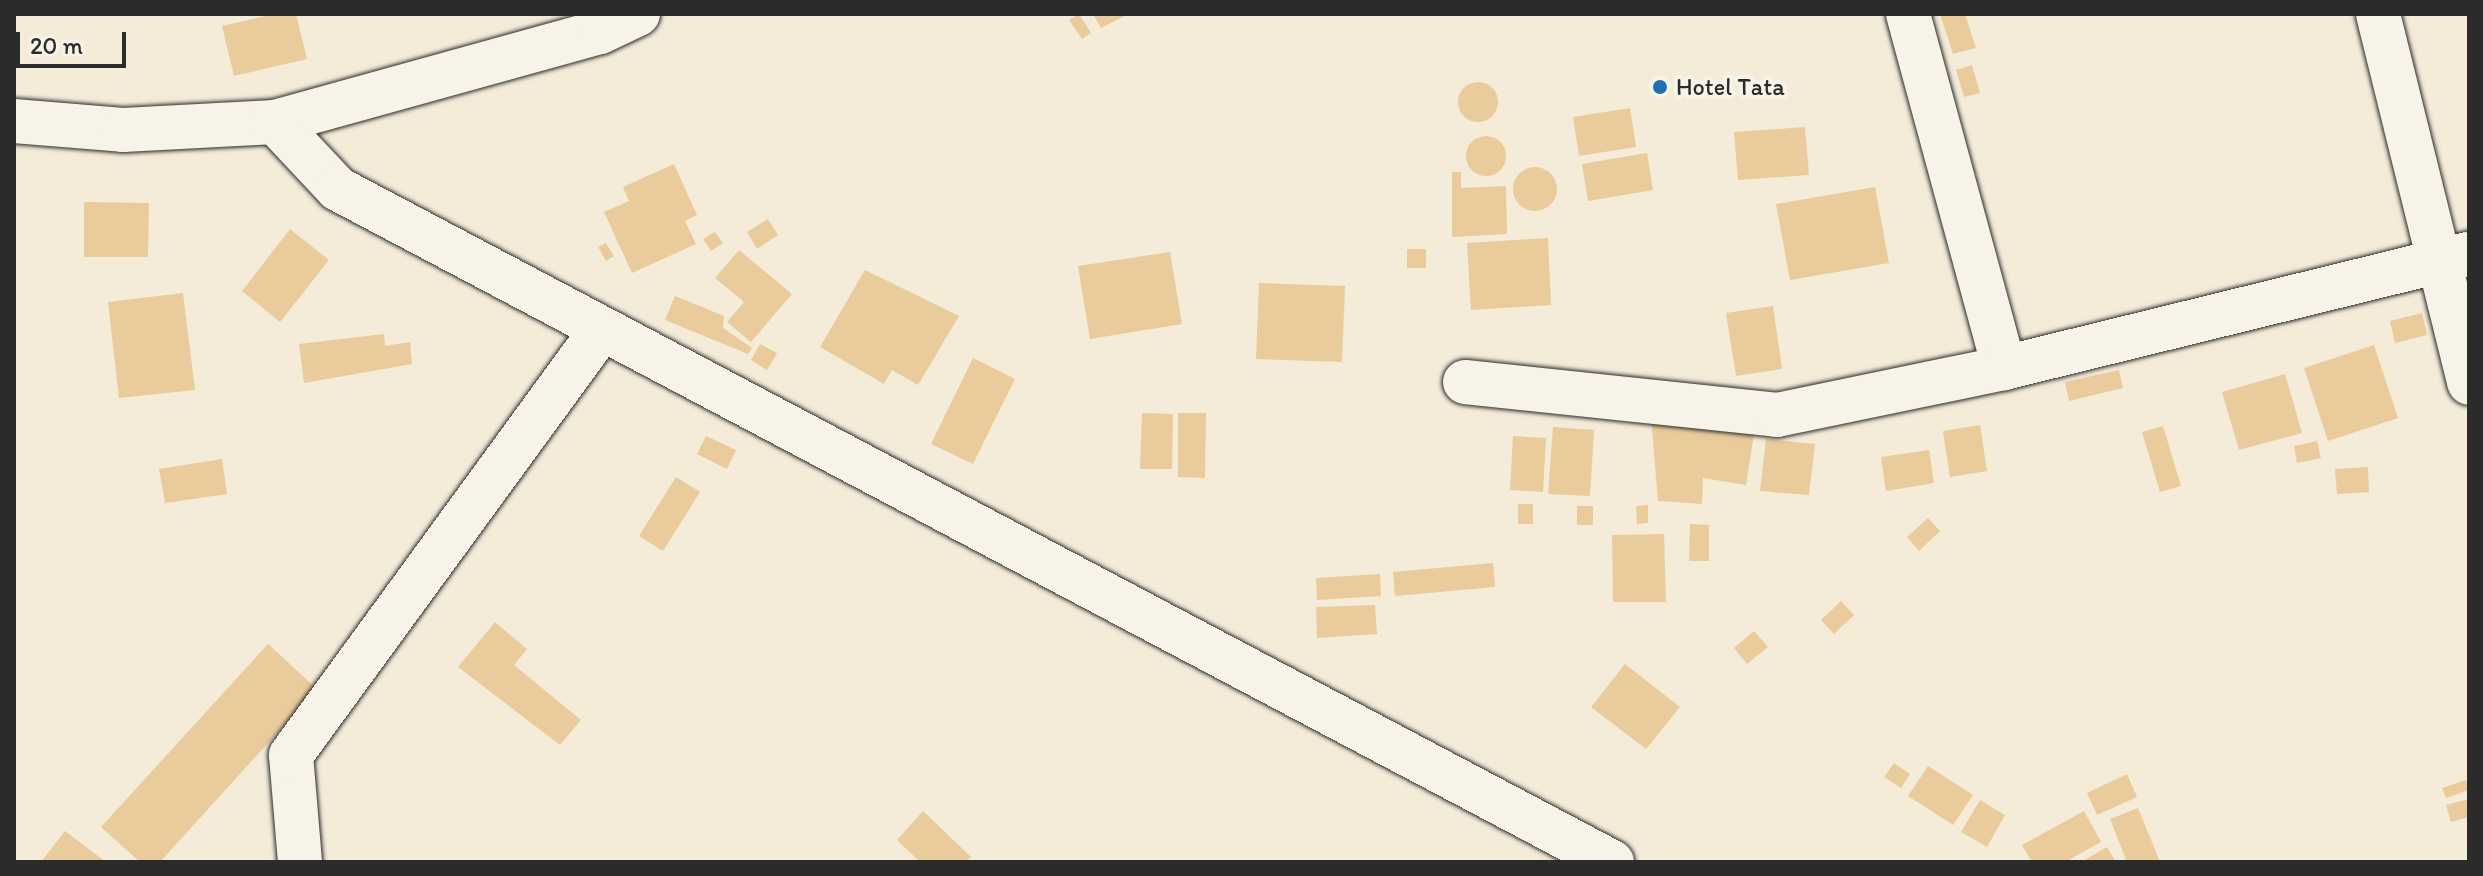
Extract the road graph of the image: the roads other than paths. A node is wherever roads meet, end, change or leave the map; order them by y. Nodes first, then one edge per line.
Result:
1 (638, 14) edge
2 (1908, 14) edge
3 (2378, 14) edge
4 (14, 121) edge
5 (275, 122) junction
6 (2453, 259) edge
7 (602, 329) junction
8 (2004, 368) junction
9 (1465, 382) dead end
10 (2469, 383) edge
11 (300, 862) edge
12 (1612, 862) edge

1 - 5 street
2 - 8 street
3 - 6 street
4 - 5 street
5 - 7 street
6 - 8 street
6 - 10 street
7 - 11 street
7 - 12 street
8 - 9 street

